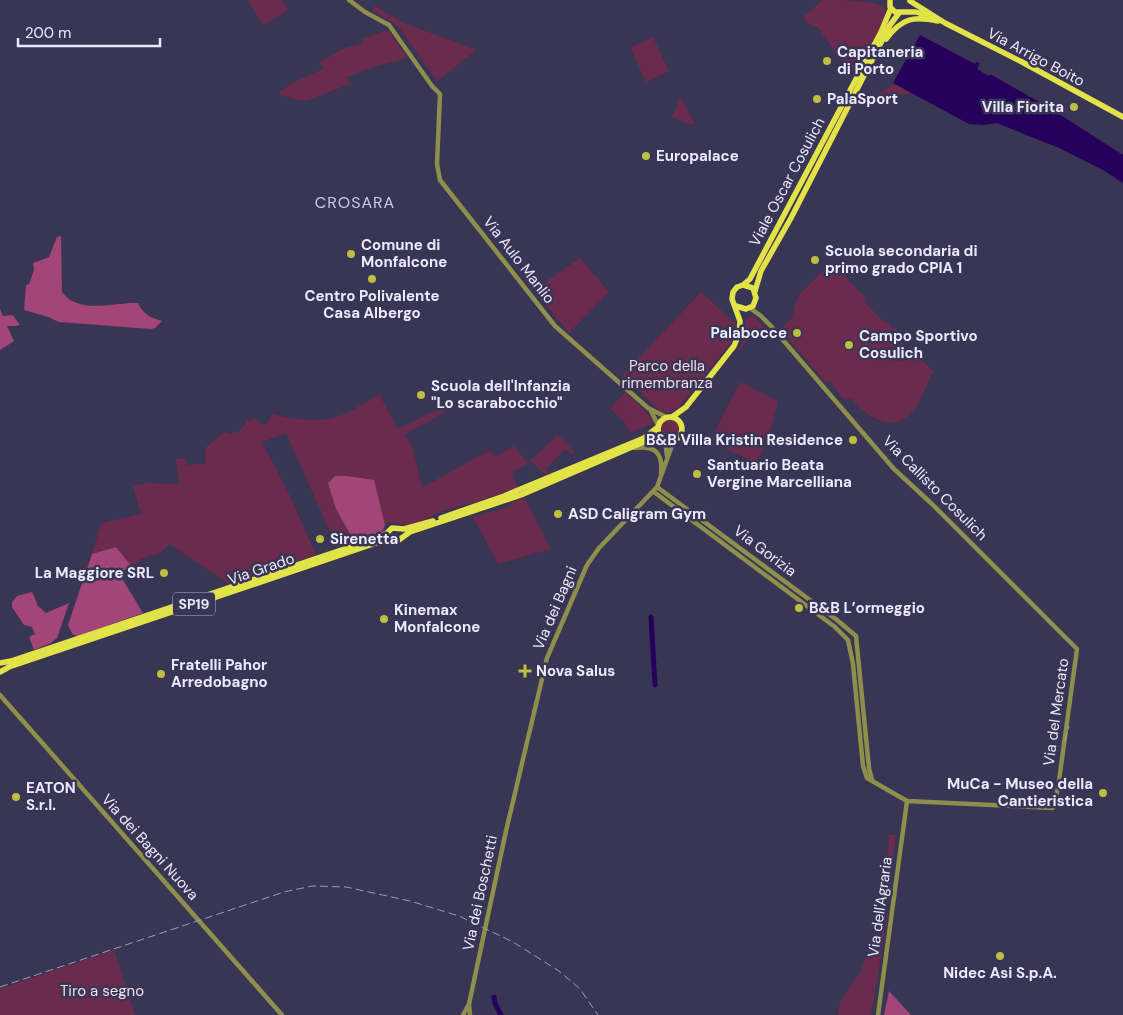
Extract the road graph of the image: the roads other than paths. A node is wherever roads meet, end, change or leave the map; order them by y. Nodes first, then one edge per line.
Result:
1 (349, 0) edge
2 (882, 0) edge
3 (910, 1) edge
4 (890, 5) edge
5 (902, 12) junction
6 (940, 20) junction
7 (877, 51) junction
8 (1123, 117) edge
9 (743, 285) junction
10 (755, 291) junction
11 (755, 302) junction
12 (736, 306) junction
13 (748, 309) junction
14 (761, 316) junction
15 (740, 321) junction
16 (686, 407) junction
17 (648, 408) junction
18 (669, 417) junction
19 (681, 423) junction
20 (658, 426) junction
21 (664, 439) junction
22 (674, 440) junction
23 (628, 449) junction
24 (667, 458) junction
25 (660, 479) junction
26 (658, 487) junction
27 (654, 492) junction
28 (397, 528) junction
29 (387, 533) junction
30 (401, 538) junction
31 (390, 541) junction
32 (1078, 649) joint
33 (0, 663) edge
34 (0, 672) edge
35 (0, 695) edge
36 (873, 781) junction
37 (516, 787) joint
38 (907, 801) junction
39 (469, 1004) junction
40 (282, 1015) edge
41 (463, 1015) edge
42 (469, 1015) edge
43 (878, 1015) edge

1 - 17 street, Via Aulo Manlio
2 - 4 main road
3 - 5 main road, Viale Oscar Cosulich
3 - 6 main road, Via Arrigo Boito
4 - 5 main road
4 - 9 main road, Viale Oscar Cosulich
5 - 6 main road, Via Arrigo Boito
5 - 7 main road, Viale Oscar Cosulich
6 - 7 main road
6 - 8 main road, Via Arrigo Boito
7 - 10 main road, Viale Oscar Cosulich
9 - 10 main road
9 - 12 main road
10 - 11 main road, Via Callisto Cosulich
11 - 13 main road
11 - 14 street, Via Callisto Cosulich
12 - 13 main road, Via Callisto Cosulich
12 - 15 main road
13 - 14 street, Via Callisto Cosulich
13 - 15 main road
14 - 32 street, Via Callisto Cosulich
15 - 16 main road
16 - 18 main road
16 - 19 main road
17 - 18 street, Via Aulo Manlio
17 - 20 street, Via Aulo Manlio
18 - 19 main road
18 - 20 main road
19 - 22 main road
20 - 21 main road
20 - 28 main road, Via Grado / SP19
21 - 22 main road
21 - 23 main road, Via Grado / SP19
21 - 24 street
22 - 24 street
23 - 25 street
23 - 30 main road, Via Grado / SP19
24 - 25 street
25 - 26 street
26 - 27 street, Via dei Bagni
26 - 36 street, Via Gorizia
27 - 36 street, Via Gorizia
27 - 37 street, Via dei Bagni
28 - 29 main road, Via Grado / SP19
28 - 30 main road
29 - 31 main road
29 - 33 main road, Via Grado / SP19
30 - 31 main road, Via Grado / SP19
31 - 34 main road, Via Grado / SP19
32 - 38 street, Via del Mercato
35 - 40 street, Via dei Bagni Nuova
36 - 38 street
37 - 39 street, Via dei Boschetti
38 - 43 street, Via dell'Agraria
39 - 41 street, Via dei Boschetti
39 - 42 street, Via dei Boschetti
41 - 42 street

